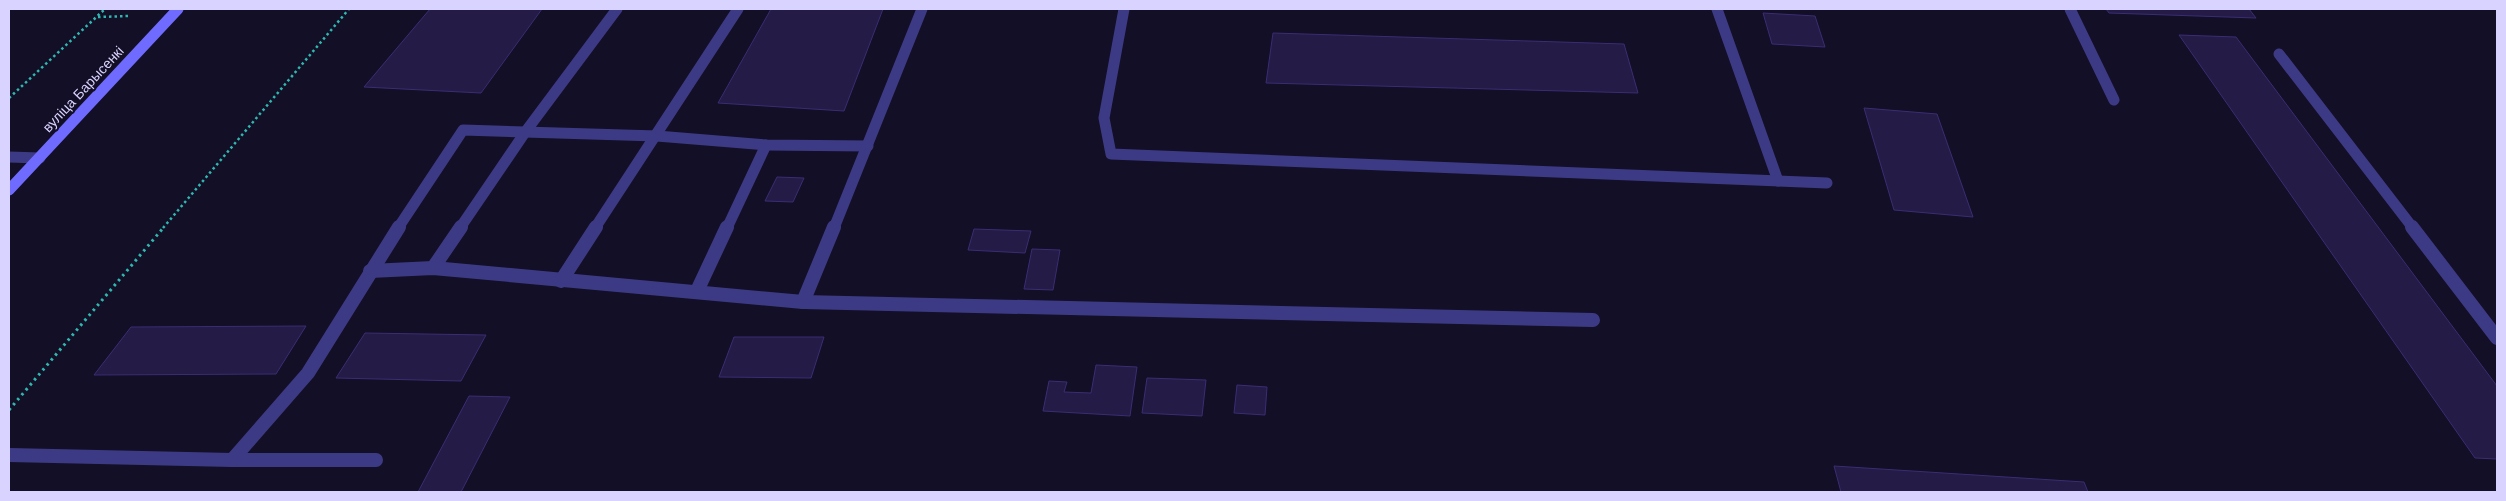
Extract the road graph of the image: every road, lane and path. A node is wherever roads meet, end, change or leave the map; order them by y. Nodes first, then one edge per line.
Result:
1 (105, 9) edge
2 (178, 9) edge
3 (349, 9) edge
4 (617, 9) edge
5 (738, 9) edge
6 (922, 9) edge
7 (1124, 9) edge
8 (1718, 9) edge
9 (2070, 9) edge
10 (2279, 54) dead end
11 (9, 98) edge
12 (2114, 100) dead end
13 (526, 131) junction
14 (657, 136) junction
15 (766, 145) junction
16 (868, 146) junction
17 (9, 156) edge
18 (40, 158) junction
19 (1778, 181) junction
20 (1827, 183) dead end
21 (9, 190) edge
22 (433, 268) junction
23 (370, 270) junction
24 (561, 281) junction
25 (696, 292) junction
26 (803, 302) junction
27 (1593, 320) dead end
28 (2497, 338) edge
29 (9, 410) edge
30 (9, 455) edge
31 (232, 460) junction
32 (376, 460) dead end

1 - 11 path
2 - 18 main road, вуліца Барысенкі
3 - 29 path
4 - 13 lane
5 - 14 lane
6 - 16 lane
7 - 19 lane
8 - 19 lane
9 - 12 lane
10 - 28 lane
13 - 14 lane
13 - 22 lane
13 - 23 lane
14 - 15 lane
14 - 24 lane
15 - 16 lane
15 - 25 lane
16 - 26 lane
17 - 18 lane
18 - 21 main road, вуліца Барысенкі
19 - 20 lane
22 - 23 lane
22 - 24 lane
23 - 31 lane
24 - 25 lane
25 - 26 lane
26 - 27 lane
30 - 31 lane
31 - 32 lane

